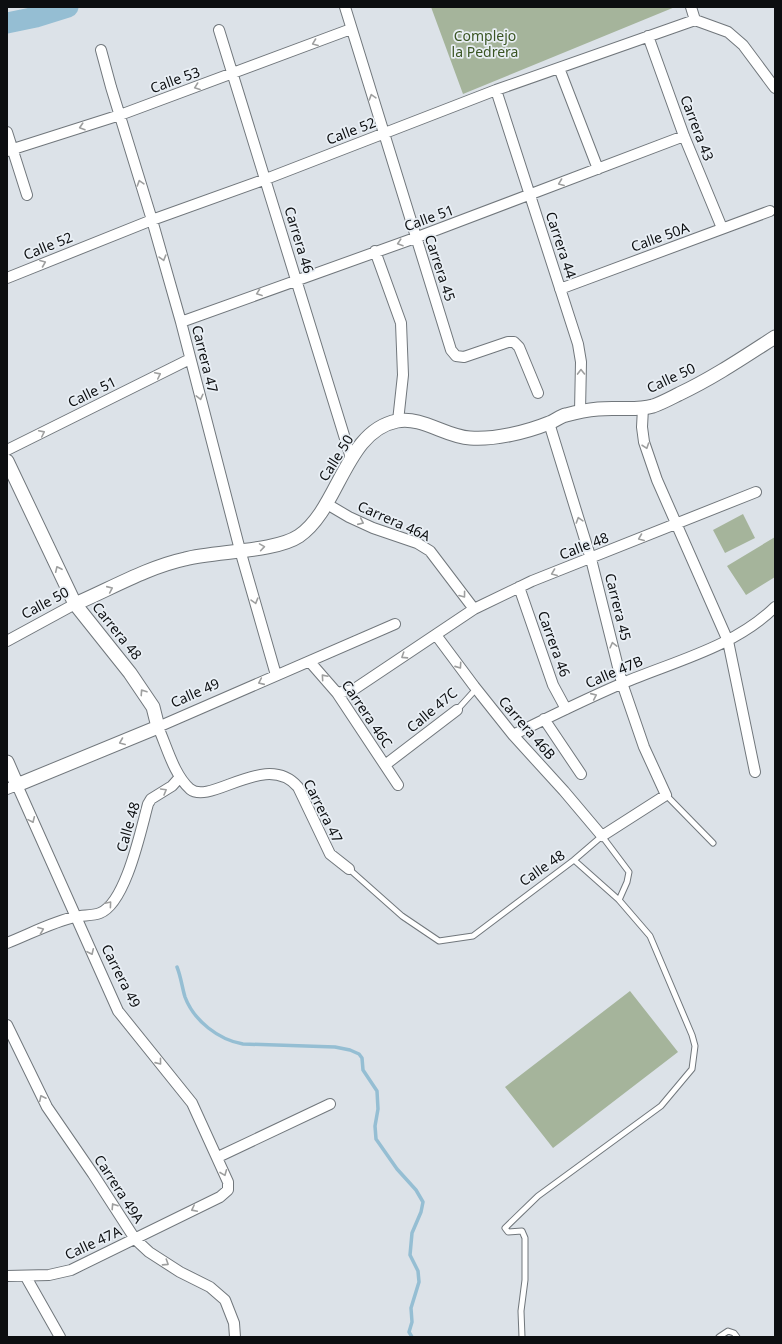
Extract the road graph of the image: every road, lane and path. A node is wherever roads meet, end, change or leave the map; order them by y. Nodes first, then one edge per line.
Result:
1 (345, 7) edge
2 (691, 7) edge
3 (695, 20) junction
4 (352, 29) junction
5 (219, 30) dead end
6 (648, 36) junction
7 (101, 50) dead end
8 (559, 68) junction
9 (233, 74) junction
10 (775, 88) edge
11 (496, 90) junction
12 (120, 115) junction
13 (7, 132) edge
14 (384, 134) junction
15 (684, 136) junction
16 (10, 150) edge
17 (598, 169) junction
18 (266, 179) junction
19 (27, 195) dead end
20 (529, 195) junction
21 (770, 211) dead end
22 (152, 220) junction
23 (722, 228) junction
24 (416, 238) junction
25 (375, 251) junction
26 (7, 278) edge
27 (296, 280) junction
28 (560, 289) junction
29 (181, 322) junction
30 (775, 337) edge
31 (190, 360) junction
32 (538, 393) dead end
33 (643, 408) junction
34 (580, 411) junction
35 (398, 421) junction
36 (549, 423) junction
37 (7, 450) edge
38 (351, 458) junction
39 (7, 461) edge
40 (756, 492) dead end
41 (327, 504) junction
42 (677, 524) junction
43 (240, 550) junction
44 (591, 559) junction
45 (519, 587) junction
46 (75, 604) junction
47 (775, 607) edge
48 (474, 609) junction
49 (395, 624) dead end
50 (436, 635) junction
51 (7, 641) edge
52 (728, 641) junction
53 (310, 662) junction
54 (276, 675) junction
55 (622, 683) junction
56 (476, 689) junction
57 (337, 693) junction
58 (566, 708) junction
59 (457, 710) joint
60 (544, 719) junction
61 (158, 727) junction
62 (512, 735) junction
63 (7, 762) edge
64 (385, 765) junction
65 (755, 772) dead end
66 (581, 774) dead end
67 (180, 777) junction
68 (398, 785) dead end
69 (12, 787) edge
70 (666, 795) junction
71 (602, 836) junction
72 (713, 843) dead end
73 (574, 860) junction
74 (349, 869) joint
75 (619, 900) junction
76 (75, 917) junction
77 (7, 943) edge
78 (7, 1025) edge
79 (330, 1104) dead end
80 (218, 1157) junction
81 (228, 1190) joint
82 (135, 1239) junction
83 (7, 1276) edge
84 (26, 1277) junction
85 (60, 1337) edge
86 (235, 1337) edge
87 (522, 1337) edge
88 (719, 1337) edge
89 (738, 1337) edge

1 - 4 street, Carrera 45
2 - 3 street
3 - 6 street, Calle 52
3 - 10 street
4 -> 9 street, Calle 53
14 -> 4 street, Carrera 45
5 - 9 street, Carrera 46
6 - 8 street, Calle 52
6 - 15 street, Carrera 43
7 - 12 street, Carrera 47
8 - 11 street, Calle 52
8 - 17 street
9 -> 12 street, Calle 53
9 - 18 street, Carrera 46
11 - 14 street, Calle 52
11 - 20 street, Carrera 44
12 -> 16 street, Calle 53
22 -> 12 street, Carrera 47
13 - 16 street
14 - 18 street, Calle 52
14 - 24 street, Carrera 45
15 - 17 street, Calle 51
15 - 23 street, Carrera 43
16 - 19 street
17 -> 20 street, Calle 51
18 - 22 street, Calle 52
18 - 27 street, Carrera 46
20 - 24 street, Calle 51
20 - 28 street, Carrera 44
21 - 23 street, Calle 50A
26 -> 22 street, Calle 52
22 -> 29 street, Carrera 47
23 - 28 street, Calle 50A
24 -> 25 street, Calle 51
24 - 32 street, Carrera 45
25 - 27 street, Calle 51
25 - 35 street
27 -> 29 street, Calle 51
27 - 38 street, Carrera 46
34 -> 28 street, Carrera 44
29 - 31 street, Carrera 47
30 - 33 street, Calle 50
37 -> 31 street, Calle 51
31 -> 43 street, Carrera 47
33 - 34 street, Calle 50
33 -> 42 street
34 - 36 street, Calle 50
35 - 36 street, Calle 50
35 - 38 street, Calle 50
44 -> 36 street, Carrera 45
38 - 41 street, Calle 50
46 -> 39 street, Carrera 48
40 - 42 street, Calle 48
43 -> 41 street, Calle 50
41 -> 48 street, Carrera 46A
42 -> 44 street, Calle 48
42 - 52 street
46 -> 43 street, Calle 50
43 -> 54 street, Carrera 47
44 -> 45 street, Calle 48
55 -> 44 street, Carrera 45
45 - 48 street, Calle 48
45 - 58 street, Carrera 46
46 - 51 street, Calle 50
61 -> 46 street, Carrera 48
47 - 52 street, Calle 47B
48 - 50 street, Calle 48
49 - 53 street, Calle 49
50 -> 56 street, Carrera 46B
50 -> 57 street, Calle 48
52 - 55 street, Calle 47B
52 - 65 street
53 - 54 street, Calle 49
57 -> 53 street, Carrera 46C
54 -> 61 street, Calle 49
58 -> 55 street, Calle 47B
55 - 70 street, Carrera 45
56 - 59 lane, Calle 47C
56 - 62 street, Carrera 46B
57 - 64 street, Carrera 46C
58 - 60 street, Calle 47B
59 - 64 street, Calle 47C
60 - 62 street, Calle 47B
60 - 66 street
61 - 67 street, Carrera 48
61 -> 69 street, Calle 49
62 - 71 street, Carrera 46B
63 - 69 street, Carrera 49
64 - 68 street, Carrera 46C
67 - 74 street, Carrera 47
76 -> 67 street, Calle 48
69 -> 76 street, Carrera 49
70 - 71 street
70 - 72 lane
71 - 73 lane
71 - 75 lane
73 - 74 lane, Calle 48
73 - 75 lane, Calle 48
75 - 87 lane, Calle 48
77 -> 76 street, Calle 48
76 -> 80 street, Carrera 49
82 -> 78 street, Carrera 49A
79 - 80 street
80 -> 81 street, Carrera 49
81 -> 82 street, Calle 47A
82 - 84 street, Calle 47A
82 -> 86 street, Carrera 49A
83 - 84 street, Calle 47A
84 - 85 street
88 - 89 lane

